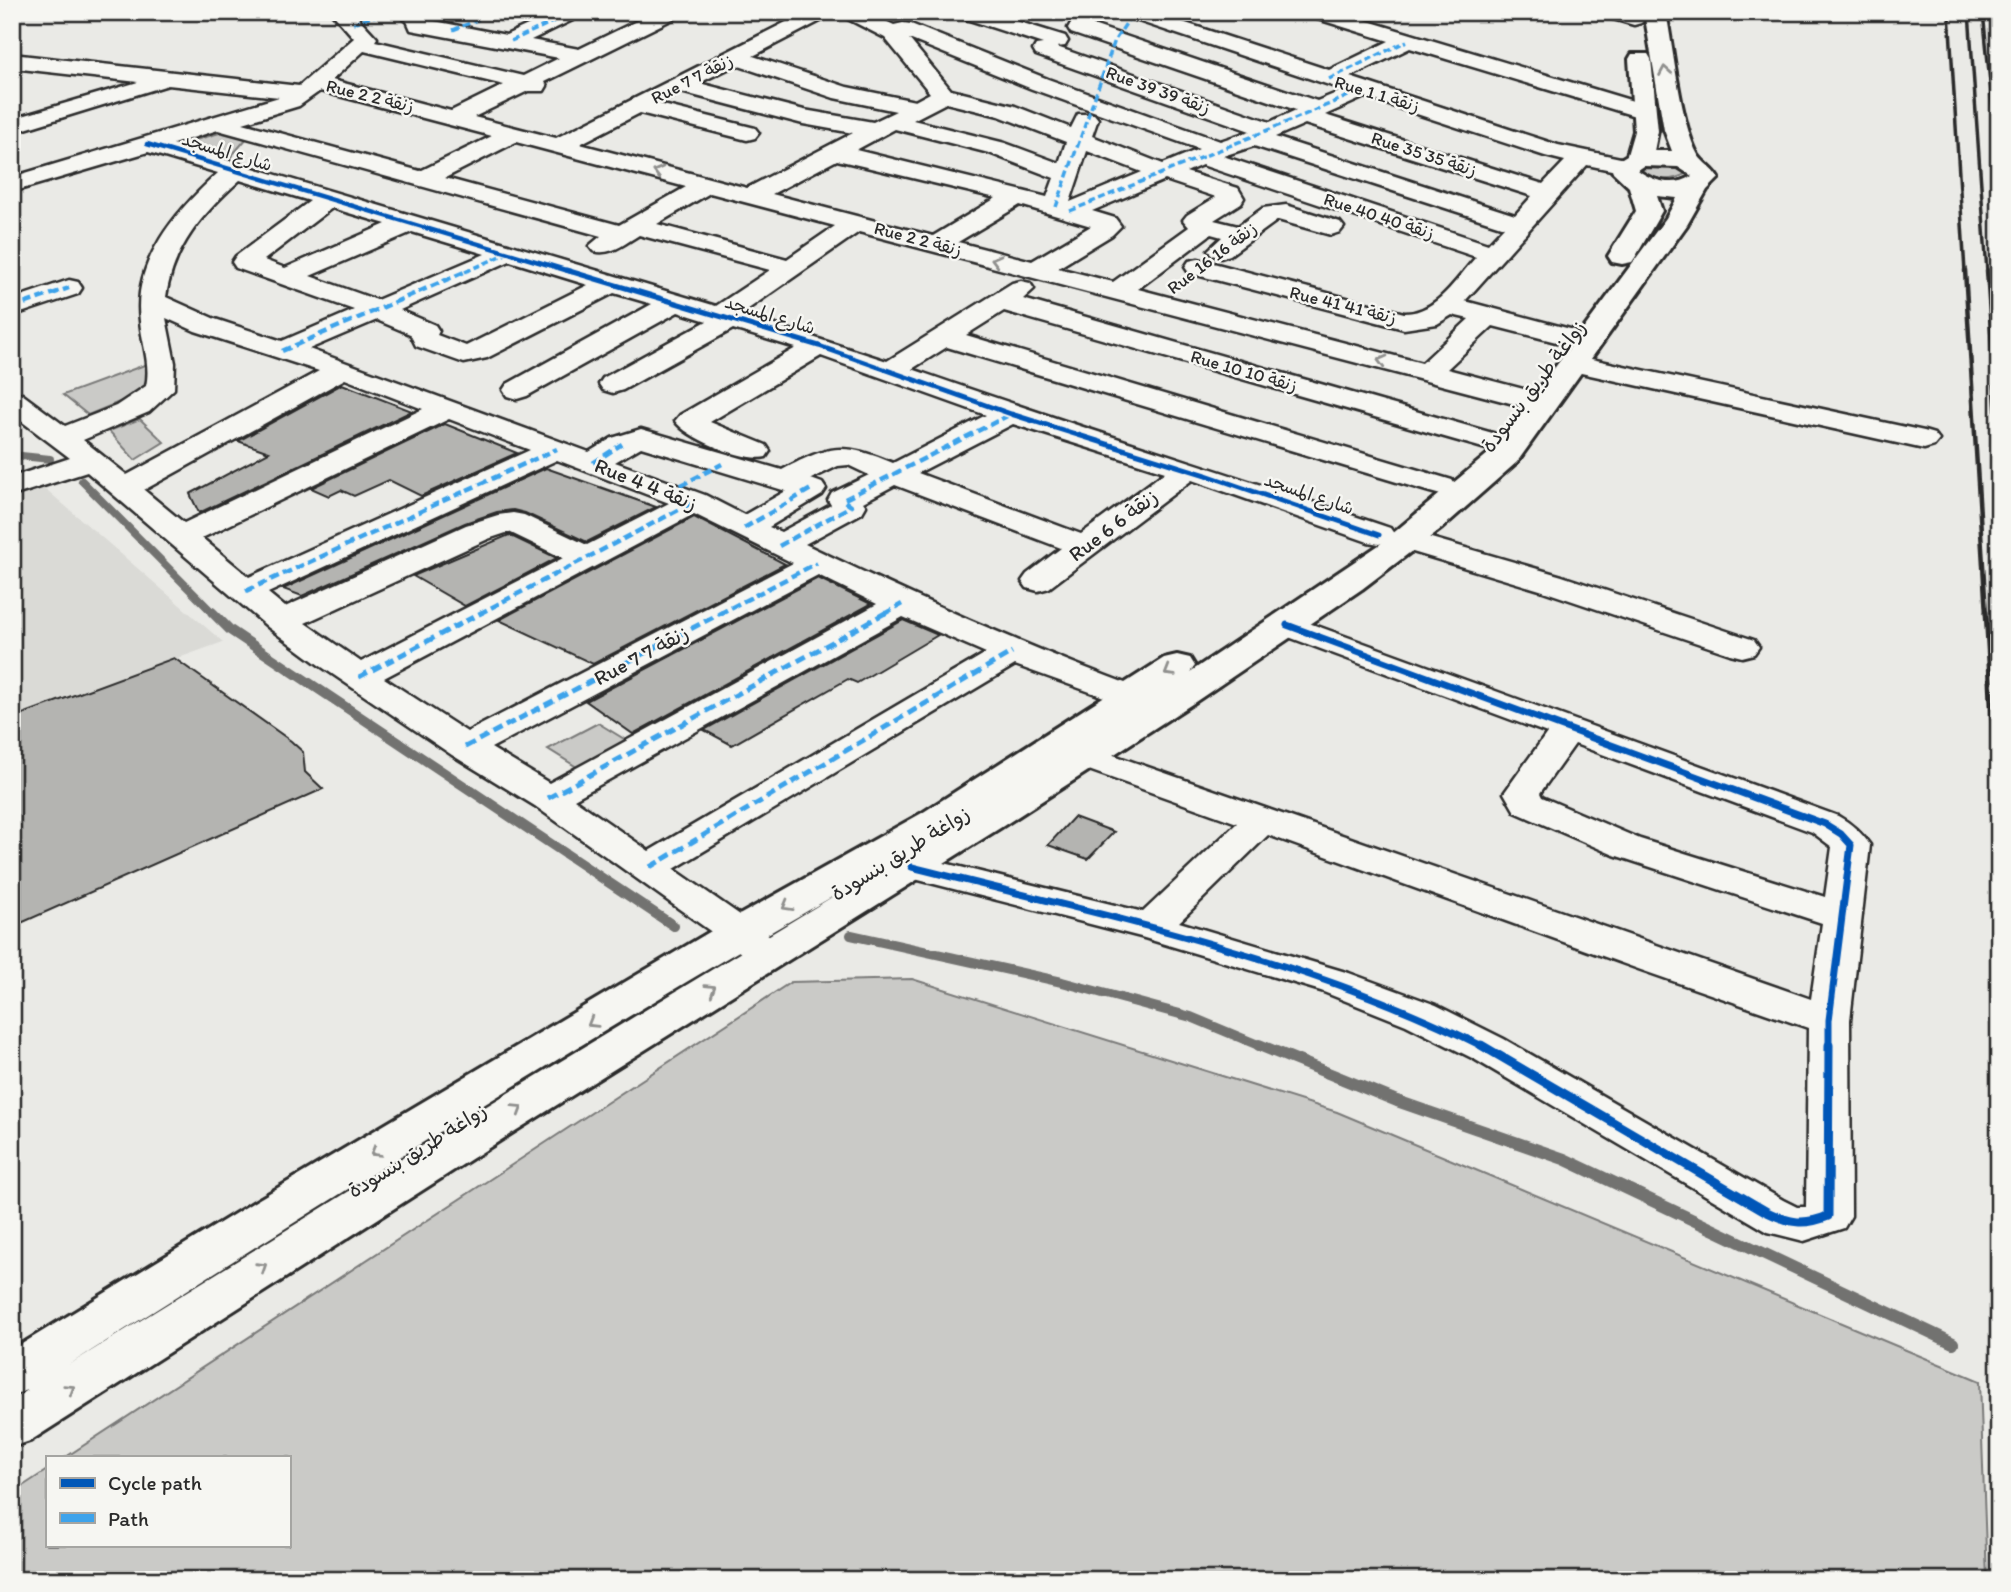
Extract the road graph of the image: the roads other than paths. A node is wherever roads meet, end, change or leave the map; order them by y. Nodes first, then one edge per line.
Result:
1 (388, 12) edge
2 (402, 12) edge
3 (496, 12) edge
4 (574, 12) edge
5 (672, 12) edge
6 (823, 12) edge
7 (849, 12) edge
8 (964, 12) edge
9 (1107, 12) edge
10 (1315, 12) edge
11 (1610, 12) edge
12 (1132, 13) edge
13 (1641, 15) edge
14 (937, 16) dead end
15 (1079, 28) junction
16 (354, 30) edge
17 (453, 30) junction
18 (898, 31) junction
19 (1115, 40) junction
20 (512, 41) junction
21 (1407, 41) junction
22 (1051, 46) junction
23 (581, 56) junction
24 (734, 57) junction
25 (12, 61) edge
26 (1105, 70) junction
27 (1010, 72) junction
28 (172, 78) junction
29 (1329, 79) junction
30 (679, 85) junction
31 (536, 86) junction
32 (310, 88) junction
33 (1364, 89) junction
34 (943, 95) junction
35 (969, 100) junction
36 (1091, 104) junction
37 (639, 106) junction
38 (917, 108) junction
39 (1310, 112) junction
40 (1645, 112) junction
41 (454, 118) junction
42 (218, 123) junction
43 (12, 126) edge
44 (886, 126) junction
45 (747, 133) dead end
46 (514, 134) junction
47 (1262, 134) junction
48 (1079, 141) junction
49 (147, 144) junction
50 (560, 145) junction
51 (835, 152) junction
52 (1211, 153) junction
53 (1581, 157) junction
54 (1020, 158) junction
55 (1635, 170) junction
56 (235, 171) junction
57 (1163, 172) junction
58 (1692, 174) junction
59 (1069, 175) junction
60 (421, 180) junction
61 (12, 184) edge
62 (965, 184) junction
63 (706, 185) junction
64 (1546, 193) junction
65 (750, 196) junction
66 (1017, 196) junction
67 (328, 199) junction
68 (1063, 209) junction
69 (410, 223) junction
70 (856, 223) junction
71 (1519, 224) junction
72 (1206, 226) junction
73 (629, 230) junction
74 (1350, 233) dead end
75 (1240, 234) junction
76 (937, 244) junction
77 (508, 253) junction
78 (1492, 254) junction
79 (1198, 267) junction
80 (792, 268) junction
81 (561, 269) junction
82 (1041, 272) junction
83 (286, 277) junction
84 (611, 284) junction
85 (69, 288) dead end
86 (1282, 289) junction
87 (1117, 292) junction
88 (1154, 301) junction
89 (152, 302) junction
90 (1002, 302) junction
91 (675, 303) junction
92 (1447, 305) junction
93 (12, 308) edge
94 (376, 309) junction
95 (1368, 312) junction
96 (1488, 316) junction
97 (725, 318) junction
98 (1242, 325) junction
99 (945, 338) junction
100 (819, 346) junction
101 (1331, 348) junction
102 (1569, 349) junction
103 (282, 351) junction
104 (343, 369) junction
105 (892, 370) junction
106 (1427, 373) junction
107 (1180, 380) junction
108 (613, 384) dead end
109 (517, 390) dead end
110 (12, 400) edge
111 (1532, 400) junction
112 (447, 409) junction
113 (1011, 414) junction
114 (62, 438) junction
115 (1486, 440) junction
116 (1924, 440) dead end
117 (557, 449) junction
118 (755, 452) dead end
119 (92, 461) junction
120 (593, 463) junction
121 (722, 464) junction
122 (1188, 469) junction
123 (893, 474) junction
124 (799, 485) junction
125 (1441, 486) junction
126 (12, 487) edge
127 (125, 488) junction
128 (681, 497) junction
129 (843, 500) junction
130 (744, 528) junction
131 (181, 536) junction
132 (1393, 537) junction
133 (779, 546) junction
134 (1085, 546) junction
135 (589, 558) junction
136 (817, 563) junction
137 (1038, 581) dead end
138 (246, 591) junction
139 (902, 604) junction
140 (281, 621) junction
141 (1287, 625) junction
142 (1742, 647) dead end
143 (1012, 652) junction
144 (359, 677) junction
145 (1129, 696) junction
146 (1567, 730) junction
147 (466, 747) junction
148 (1085, 756) junction
149 (548, 798) junction
150 (1263, 819) junction
151 (650, 867) junction
152 (912, 867) junction
153 (1842, 916) junction
154 (1151, 927) junction
155 (753, 943) junction
156 (1829, 1020) junction
157 (12, 1375) edge
158 (12, 1426) edge

1 - 16 street
2 - 17 street
3 - 17 street
4 - 20 street
5 - 23 street
6 - 24 street, Rue 7 زنقة 7
7 - 18 street, Rue 40 زنقة 40
8 - 22 street, Rue 39 زنقة 39
9 - 15 street
10 - 21 street
11 - 13 street
12 - 19 street
12 - 29 street, Rue 1 زنقة 1
13 - 40 main road
58 -> 13 main road
14 - 18 street
15 - 19 street, Rue 35 زنقة 35
15 - 22 street
16 - 31 street
16 - 32 street
17 - 20 street
18 - 27 street, Rue 40 زنقة 40
18 - 34 street
19 - 26 street
19 - 39 street, Rue 35 زنقة 35
20 - 23 street
21 - 29 street
21 - 40 street
22 - 26 street, Rue 39 زنقة 39
22 - 27 street
23 - 31 street
24 - 30 street, Rue 7 زنقة 7
24 - 38 street
25 - 28 street, Rue 2 زنقة 2
26 - 36 street
26 - 47 street, Rue 39 زنقة 39
27 - 35 street
27 - 36 street, Rue 40 زنقة 40
28 - 32 street, Rue 2 زنقة 2
28 - 43 street
29 - 33 street, Rue 1 زنقة 1
30 - 37 street, Rue 7 زنقة 7
30 - 44 street
31 - 41 street
32 - 41 street, Rue 2 زنقة 2
32 - 42 street
33 - 39 street
33 - 53 street, Rue 1 زنقة 1
34 - 35 street
34 - 38 street
35 - 48 street
36 - 48 street
36 - 52 street, Rue 40 زنقة 40
37 - 45 street
37 - 50 street, Rue 7 زنقة 7
38 - 44 street
39 - 47 street
39 - 64 street, Rue 35 زنقة 35
40 - 55 main road
41 - 46 street, Rue 2 زنقة 2
42 - 49 street
42 - 60 street
44 - 51 street
44 - 54 street
46 - 50 street, Rue 2 زنقة 2
46 - 60 street
47 - 52 street
47 - 71 street, Rue 39 زنقة 39
48 - 57 street
48 - 59 street
49 - 56 street, شارع المسجد
49 - 61 street
63 -> 50 street, Rue 2 زنقة 2
51 - 62 street
51 - 65 street
52 - 57 street
52 - 78 street, Rue 40 زنقة 40
53 - 55 street, Rue 1 زنقة 1
53 - 64 street
54 - 59 street
54 - 62 street
55 - 58 main road
55 - 102 main road, زواغة طريق بنسودة
56 - 67 street, شارع المسجد
56 - 89 street
57 - 68 street
57 - 72 street
58 - 102 main road, زواغة طريق بنسودة
59 - 68 street
60 - 73 street
62 - 66 street
63 - 65 street, Rue 2 زنقة 2
63 - 73 street
64 - 71 street
65 - 70 street, Rue 2 زنقة 2
66 - 68 street
66 - 76 street
67 - 69 street, شارع المسجد
67 - 83 street
68 - 82 street
69 - 77 street, شارع المسجد
69 - 83 street
70 - 76 street, Rue 2 زنقة 2
70 - 80 street
71 - 78 street
72 - 75 street
72 - 87 street
73 - 80 street
73 - 81 street
74 - 75 street, Rue 16 زنقة 16
75 - 79 street, Rue 16 زنقة 16
82 -> 76 street, Rue 2 زنقة 2
77 - 81 street, شارع المسجد
77 - 94 street
78 - 92 street
79 - 86 street, Rue 41 زنقة 41
79 - 88 street, Rue 16 زنقة 16
80 - 97 street
81 - 84 street, شارع المسجد
82 - 87 street, Rue 2 زنقة 2
82 - 90 street
83 - 94 street
84 - 91 street, شارع المسجد
84 - 94 street
85 - 93 street
86 - 95 street, Rue 41 زنقة 41
86 - 98 street
87 - 88 street, Rue 2 زنقة 2
88 - 98 street, Rue 2 زنقة 2
89 - 103 street, Rue 4 زنقة 4
89 - 114 street
90 - 99 street
90 - 107 street, Rue 10 زنقة 10
91 - 97 street, شارع المسجد
91 - 109 street
92 - 95 street, Rue 41 زنقة 41
92 - 96 street
94 - 103 street
95 - 101 street
96 - 102 street
96 - 106 street
97 - 100 street, شارع المسجد
97 - 108 street
98 - 101 street, Rue 2 زنقة 2
98 - 107 street
99 - 105 street
99 - 107 street
100 - 105 street, شارع المسجد
100 - 118 street
106 -> 101 street, Rue 2 زنقة 2
102 - 111 main road, زواغة طريق بنسودة
102 - 116 street
103 - 104 street, Rue 4 زنقة 4
104 - 112 street, Rue 4 زنقة 4
104 - 127 street
105 - 113 street, شارع المسجد
106 - 111 street, Rue 2 زنقة 2
107 - 115 street, Rue 10 زنقة 10
107 - 125 street
110 - 114 street
111 - 115 main road, زواغة طريق بنسودة
111 - 132 main road, زواغة طريق بنسودة
112 - 117 street, Rue 4 زنقة 4
112 - 131 street
113 - 122 street, شارع المسجد
113 - 123 street
114 - 119 street
115 - 125 main road, زواغة طريق بنسودة
117 - 120 street, Rue 4 زنقة 4
117 - 138 street
119 - 126 street
119 - 127 street
120 - 121 street
120 - 128 street, Rue 4 زنقة 4
121 - 124 street
121 - 128 street
122 - 132 street, شارع المسجد
122 - 134 street, Rue 6 زنقة 6
123 - 124 street
123 - 129 street
123 - 134 street
124 - 129 street
124 - 130 street
125 - 132 main road, زواغة طريق بنسودة
127 - 131 street
128 - 130 street, Rue 4 زنقة 4
128 - 135 street
129 - 133 street
130 - 133 street, Rue 4 زنقة 4
131 - 138 street
132 - 141 main road, زواغة طريق بنسودة
132 - 142 street
132 -> 145 main road, زواغة طريق بنسودة
133 - 136 street, Rue 4 زنقة 4
134 - 137 street, Rue 6 زنقة 6
135 - 140 street
135 - 144 street
136 - 139 street, Rue 4 زنقة 4
136 - 147 street, Rue 7 زنقة 7
138 - 140 street
139 - 143 street, Rue 4 زنقة 4
139 - 149 street
140 - 144 street
141 - 146 street
141 - 148 main road, زواغة طريق بنسودة
143 - 145 street, Rue 4 زنقة 4
143 - 151 street
144 - 147 street
145 -> 155 main road, زواغة طريق بنسودة
146 - 153 street
146 - 153 street
147 - 149 street
148 - 150 street
148 - 152 main road, زواغة طريق بنسودة
149 - 151 street
150 - 154 street
150 - 156 street
151 - 155 street
152 - 154 street
152 - 155 main road, زواغة طريق بنسودة
153 - 156 street
154 - 156 street
155 -> 157 main road, زواغة طريق بنسودة
158 -> 155 main road, زواغة طريق بنسودة

